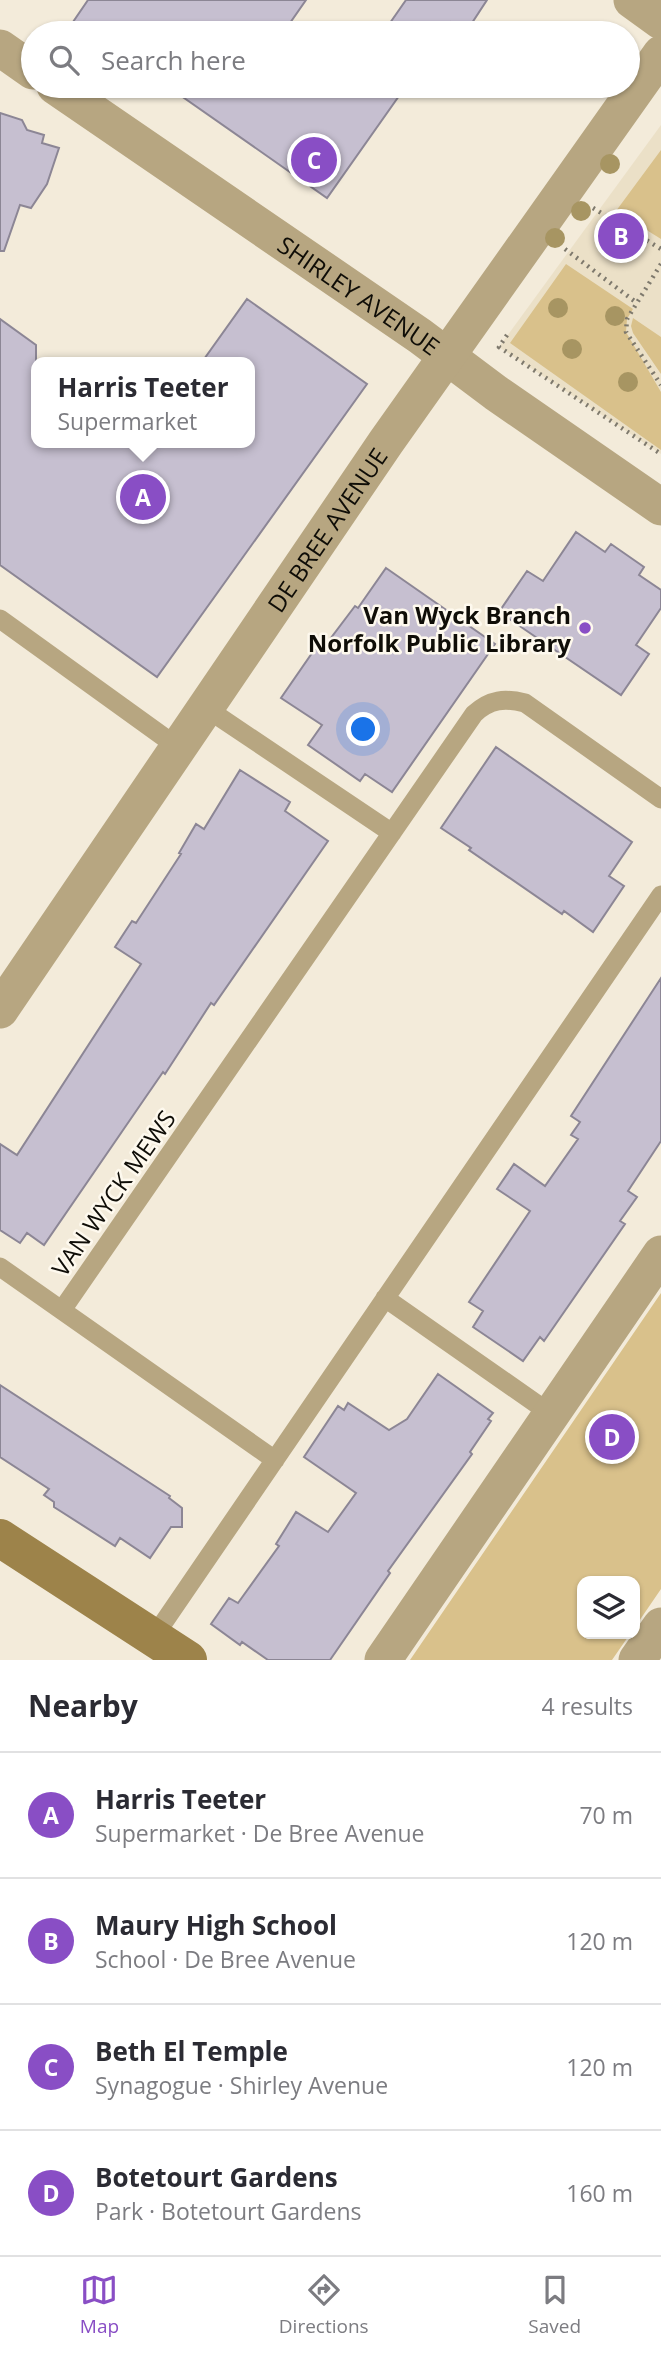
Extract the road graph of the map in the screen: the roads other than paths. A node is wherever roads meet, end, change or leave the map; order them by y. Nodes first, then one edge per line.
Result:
1 (632, 0) edge
2 (661, 21) edge
3 (0, 48) edge
4 (661, 54) edge
5 (21, 63) edge
6 (640, 84) edge
7 (72, 98) edge
8 (630, 98) edge
9 (448, 356) junction
10 (661, 507) edge
11 (0, 619) edge
12 (206, 708) junction
13 (179, 748) junction
14 (661, 799) edge
15 (392, 833) junction
16 (661, 895) edge
17 (0, 1010) edge
18 (661, 1254) edge
19 (0, 1267) edge
20 (385, 1298) junction
21 (62, 1310) junction
22 (551, 1414) junction
23 (275, 1460) junction
24 (0, 1538) edge
25 (661, 1626) edge
26 (153, 1638) junction
27 (188, 1660) edge
28 (383, 1660) edge
29 (637, 1660) edge

1 - 2 street
3 - 5 street
4 - 6 street, DE BREE AVENUE
7 - 9 street, SHIRLEY AVENUE
8 - 9 street, DE BREE AVENUE
9 - 10 street, SHIRLEY AVENUE
9 - 12 street, DE BREE AVENUE
11 - 13 lane
12 - 13 street, DE BREE AVENUE
12 - 15 lane
13 - 17 street, DE BREE AVENUE
14 - 15 lane, VAN WYCK MEWS
15 - 21 lane, VAN WYCK MEWS
16 - 20 lane
18 - 22 street
19 - 21 lane
20 - 22 lane
20 - 23 lane
21 - 23 lane, VAN WYCK MEWS
22 - 28 street
23 - 26 lane
24 - 26 main road
25 - 29 street
26 - 27 main road

